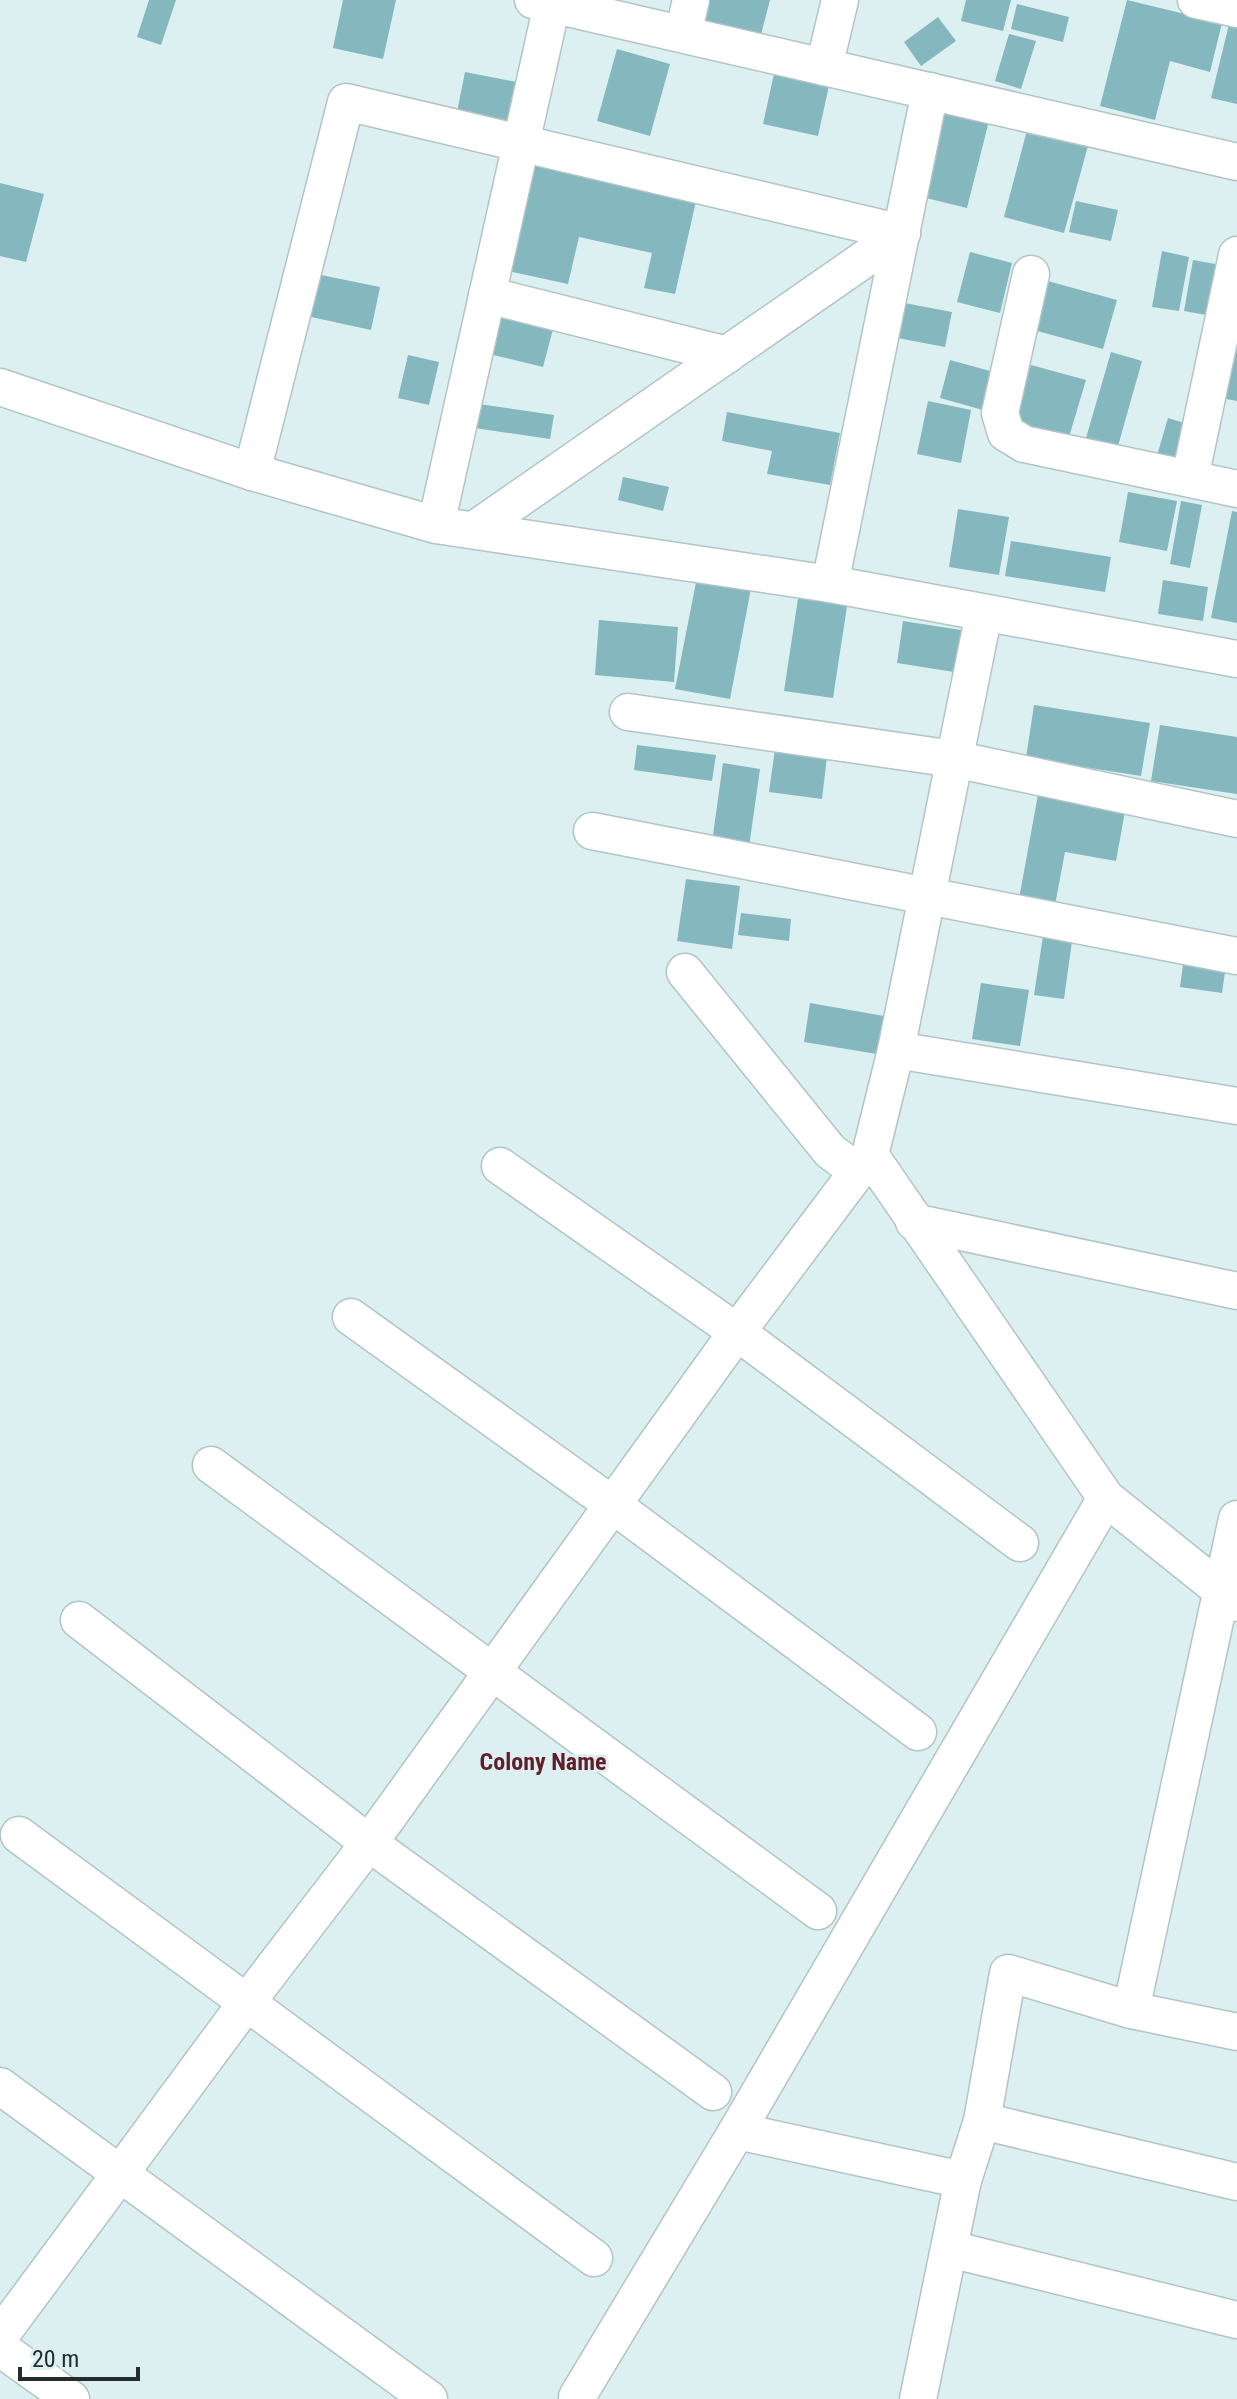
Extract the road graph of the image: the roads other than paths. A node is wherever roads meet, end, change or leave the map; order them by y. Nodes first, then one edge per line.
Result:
1 (840, 0) edge
2 (1196, 0) edge
3 (546, 1) edge
4 (1237, 9) edge
5 (687, 17) edge
6 (824, 67) junction
7 (930, 91) junction
8 (521, 143) junction
9 (1237, 162) edge
10 (902, 233) junction
11 (1237, 255) edge
12 (1031, 274) dead end
13 (487, 295) junction
14 (727, 355) junction
15 (0, 387) edge
16 (252, 472) junction
17 (1190, 478) junction
18 (1237, 489) edge
19 (436, 525) junction
20 (474, 530) junction
21 (830, 584) junction
22 (984, 613) junction
23 (1237, 659) edge
24 (628, 712) dead end
25 (954, 759) junction
26 (1237, 819) edge
27 (592, 831) dead end
28 (926, 898) junction
29 (1237, 956) edge
30 (685, 972) dead end
31 (896, 1050) junction
32 (1237, 1106) edge
33 (864, 1163) junction
34 (500, 1166) dead end
35 (914, 1222) junction
36 (1237, 1291) edge
37 (351, 1317) dead end
38 (737, 1332) junction
39 (211, 1465) dead end
40 (1106, 1498) junction
41 (613, 1505) junction
42 (1237, 1519) edge
43 (1020, 1543) dead end
44 (1229, 1596) edge
45 (79, 1620) dead end
46 (493, 1671) junction
47 (918, 1732) dead end
48 (19, 1835) dead end
49 (369, 1843) junction
50 (818, 1911) dead end
51 (247, 2002) junction
52 (1131, 2010) junction
53 (1237, 2032) edge
54 (0, 2086) edge
55 (713, 2092) dead end
56 (982, 2121) junction
57 (737, 2131) junction
58 (120, 2174) junction
59 (963, 2180) junction
60 (1237, 2182) edge
61 (950, 2249) junction
62 (594, 2258) dead end
63 (1237, 2320) edge
64 (0, 2336) edge
65 (0, 2348) edge
66 (577, 2397) dead end
67 (71, 2399) edge
68 (429, 2399) edge
69 (918, 2399) edge

1 - 6 street
2 - 4 street
3 - 5 street
3 - 8 street
5 - 6 street
6 - 7 street
7 - 9 street
7 - 10 street
8 - 10 street
8 - 13 street
8 - 16 street
10 - 14 street
10 - 21 street
11 - 17 street
12 - 17 street
13 - 14 street
13 - 19 street
14 - 20 street
15 - 16 street
16 - 19 street
17 - 18 street
19 - 20 street
20 - 21 street
21 - 22 street
22 - 23 street
22 - 25 street
24 - 25 street
25 - 26 street
25 - 28 street
27 - 28 street
28 - 29 street
28 - 31 street
30 - 33 street
31 - 32 street
31 - 33 street
33 - 35 street
33 - 38 street
34 - 38 street
35 - 36 street
35 - 40 street
37 - 41 street
38 - 41 street
38 - 43 street
39 - 46 street
40 - 44 street
40 - 57 street
41 - 46 street
41 - 47 street
42 - 44 street
44 - 52 street
45 - 49 street
46 - 49 street
46 - 50 street
48 - 51 street
49 - 51 street
49 - 55 street
51 - 58 street
51 - 62 street
52 - 53 street
52 - 56 street
54 - 58 street
56 - 59 street
56 - 60 street
57 - 59 street
57 - 66 street
58 - 64 street
58 - 68 street
59 - 61 street
61 - 63 street
61 - 69 street
65 - 67 street

